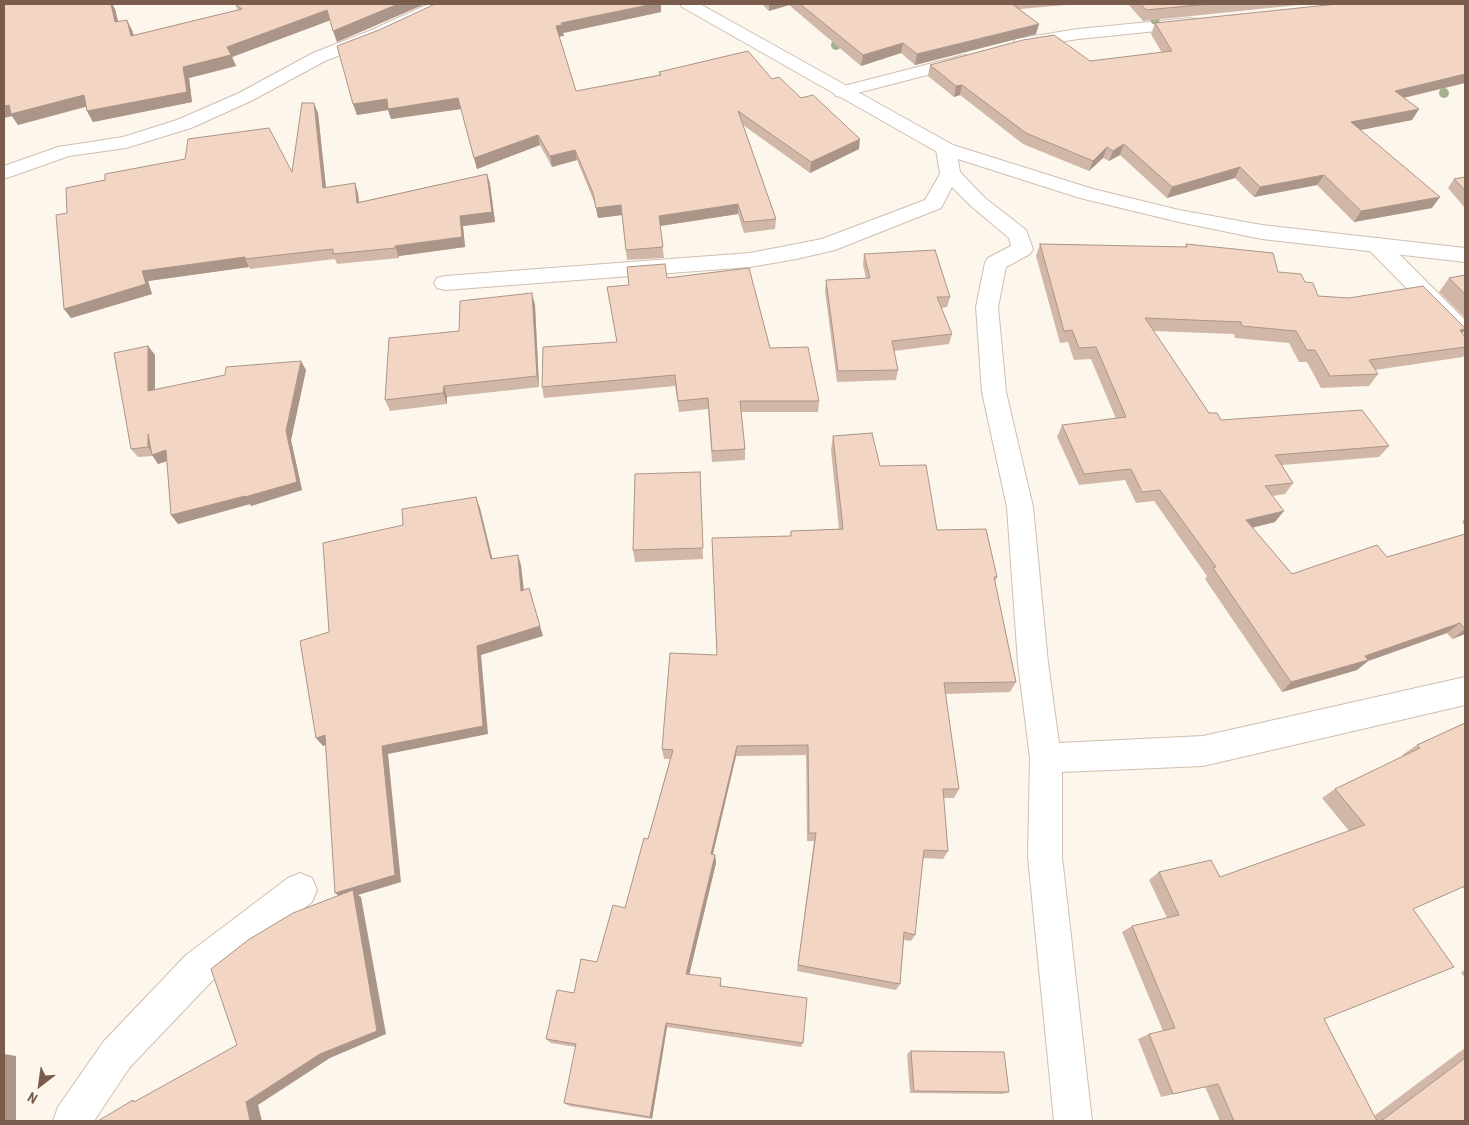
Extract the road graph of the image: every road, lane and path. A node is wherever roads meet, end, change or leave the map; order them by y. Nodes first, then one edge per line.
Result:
1 (442, 4) edge
2 (688, 4) edge
3 (1203, 22) edge
4 (1003, 49) edge
5 (979, 56) edge
6 (842, 92) junction
7 (948, 162) junction
8 (4, 173) edge
9 (1377, 246) junction
10 (1465, 255) edge
11 (445, 283) dead end
12 (1465, 332) edge
13 (1465, 691) edge
14 (1046, 758) junction
15 (300, 890) dead end
16 (72, 1121) edge
17 (1073, 1121) edge

1 - 8 street
2 - 6 street
3 - 4 street
5 - 6 street
6 - 7 street
7 - 9 street
7 - 11 street
7 - 14 street
9 - 10 street
9 - 12 street
13 - 14 street
14 - 17 street
15 - 16 street

